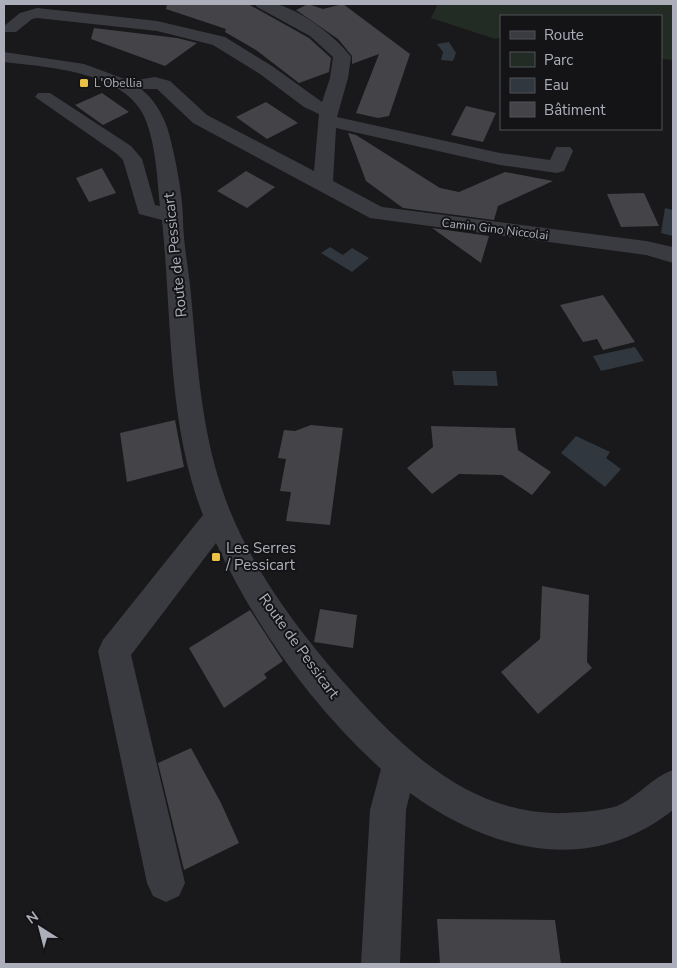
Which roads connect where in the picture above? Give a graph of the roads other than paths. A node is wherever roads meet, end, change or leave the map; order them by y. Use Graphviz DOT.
graph roads {
  1 [pos="263,4"];
  2 [pos="10,29"];
  3 [pos="4,56"];
  4 [pos="59,64"];
  5 [pos="4,74"];
  6 [pos="127,87"];
  7 [pos="44,97"];
  8 [pos="328,116"];
  9 [pos="563,150"];
  10 [pos="323,186"];
  11 [pos="172,213"];
  12 [pos="673,255"];
  13 [pos="218,518"];
  14 [pos="400,764"];
  15 [pos="673,786"];
  16 [pos="166,883"];
  17 [pos="381,964"];
  1 -- 8 [label="street"];
  2 -- 8 [label="street"];
  3 -- 4 [label="street, Route de Pessicart"];
  4 -- 5 [label="street"];
  4 -- 6 [label="street, Route de Pessicart"];
  6 -- 10 [label="street, Camin Gino Niccolai"];
  6 -- 11 [label="street, Route de Pessicart"];
  7 -- 11 [label="street"];
  8 -- 9 [label="street"];
  8 -- 10 [label="street"];
  10 -- 12 [label="street, Camin Gino Niccolai"];
  11 -- 13 [label="street, Route de Pessicart"];
  13 -- 14 [label="street, Route de Pessicart"];
  13 -- 16 [label="street"];
  14 -- 15 [label="street, Route de Pessicart"];
  14 -- 17 [label="street"];
}
